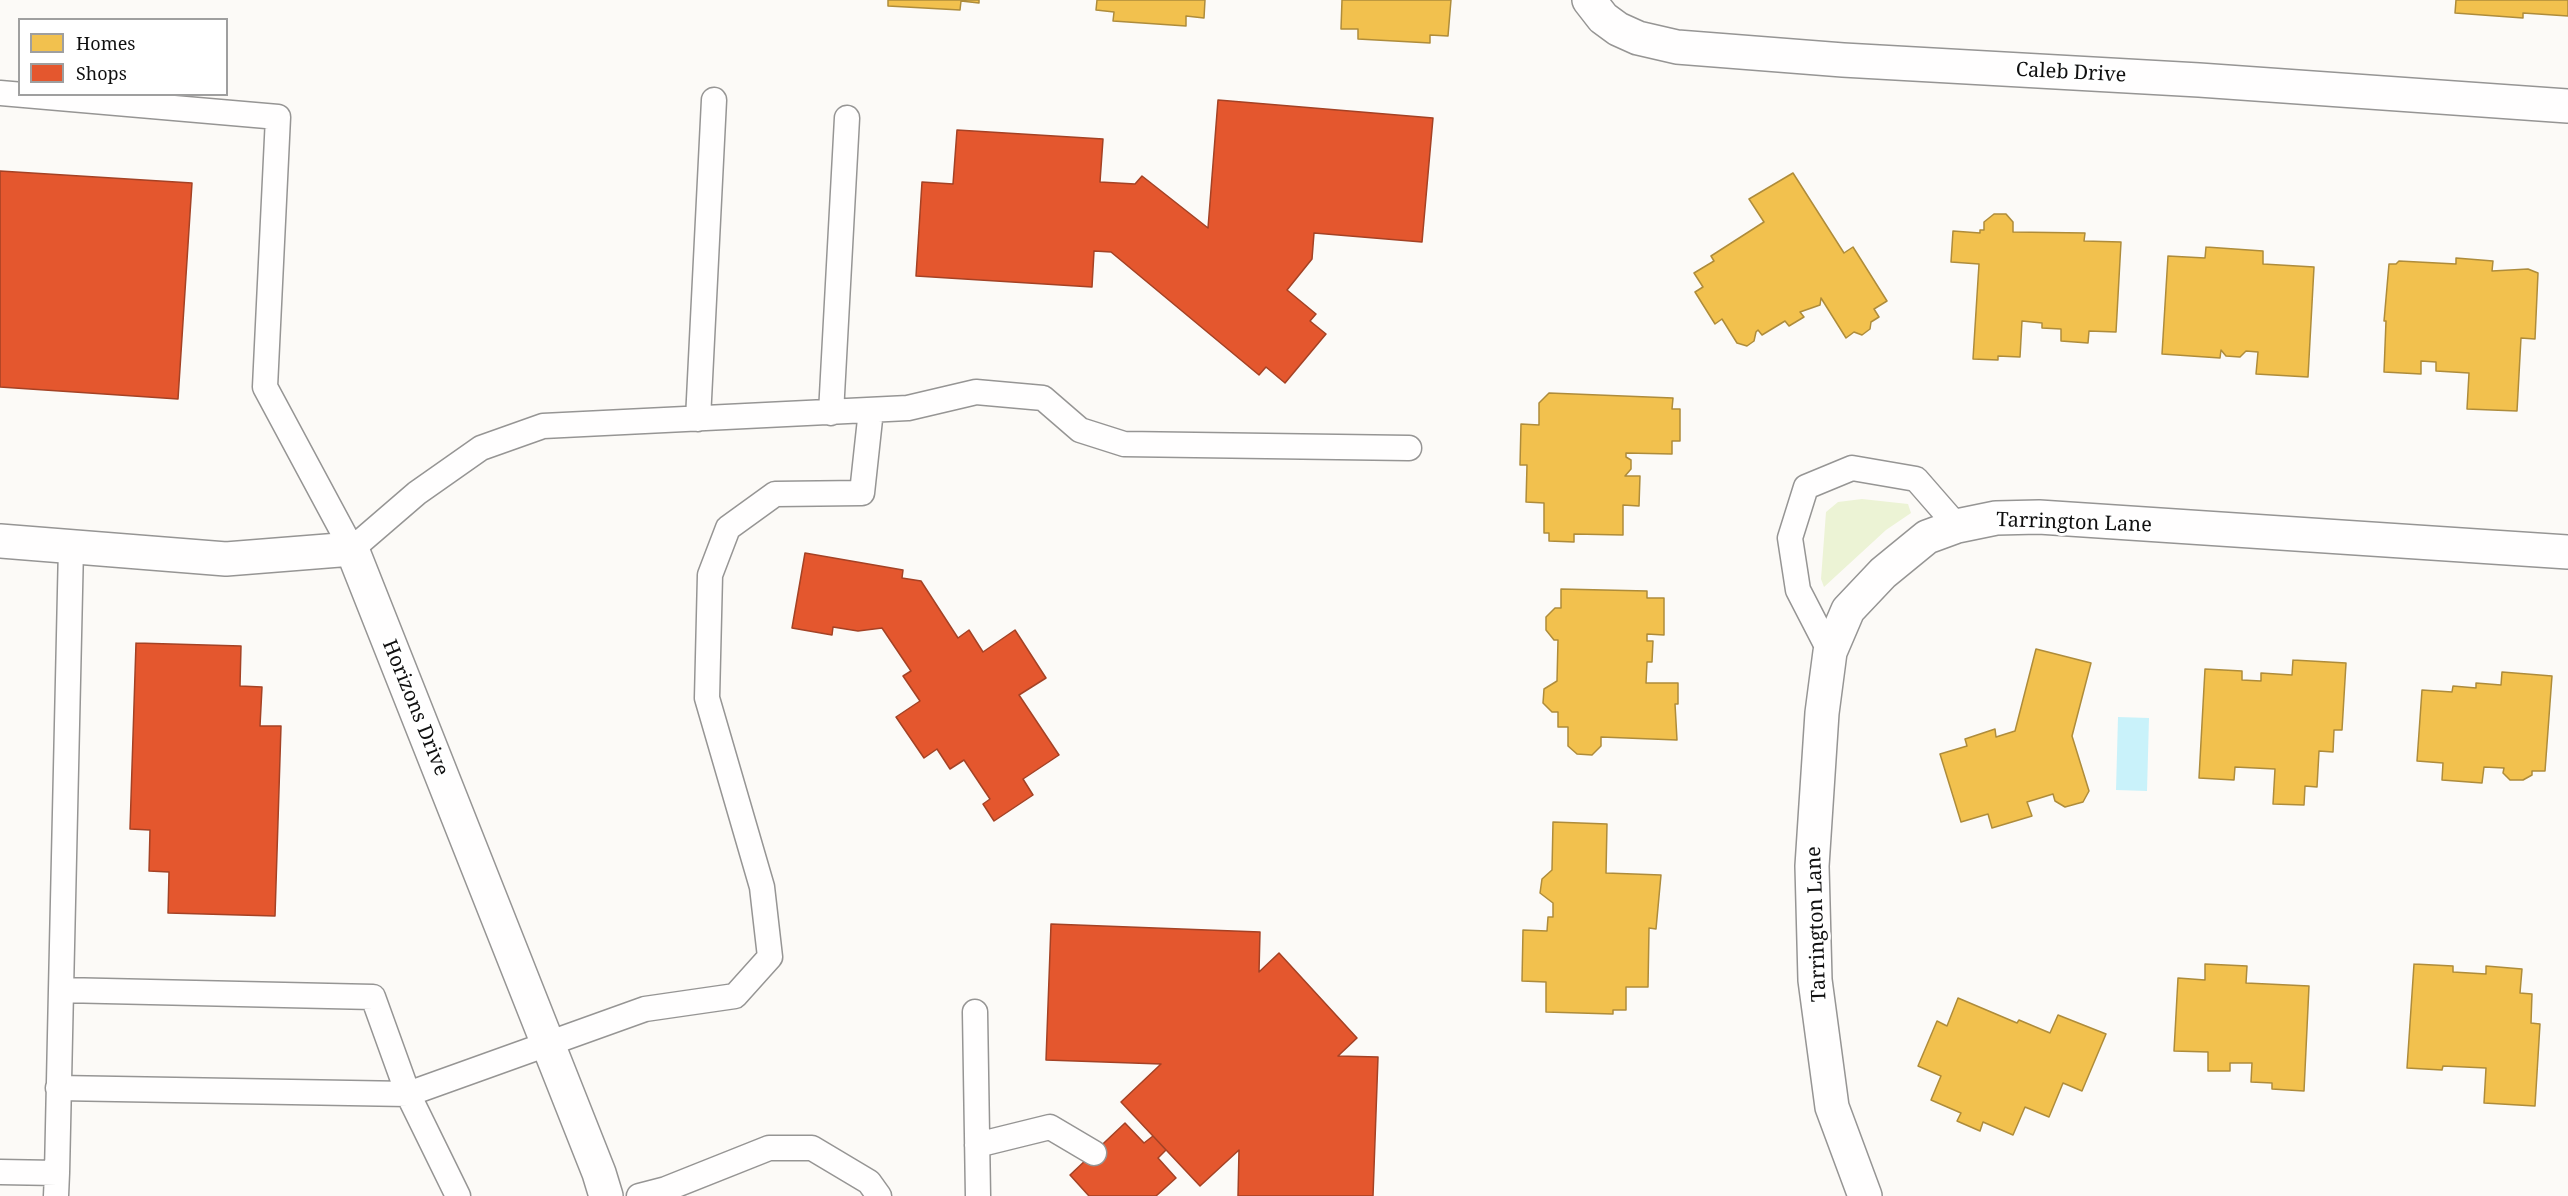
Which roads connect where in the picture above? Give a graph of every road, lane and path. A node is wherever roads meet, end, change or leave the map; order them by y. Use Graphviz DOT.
graph roads {
  1 [pos="1589,0"];
  2 [pos="0,93"];
  3 [pos="18,95"];
  4 [pos="35,96"];
  5 [pos="714,100"];
  6 [pos="2568,106"];
  7 [pos="847,118"];
  8 [pos="872,410"];
  9 [pos="831,413"];
  10 [pos="698,419"];
  11 [pos="1409,448"];
  12 [pos="1957,526"];
  13 [pos="0,541"];
  14 [pos="71,547"];
  15 [pos="352,549"];
  16 [pos="2568,552"];
  17 [pos="1830,652"];
  18 [pos="61,990"];
  19 [pos="975,1012"];
  20 [pos="549,1046"];
  21 [pos="58,1088"];
  22 [pos="408,1094"];
  23 [pos="977,1145"];
  24 [pos="1094,1153"];
  25 [pos="0,1172"];
  26 [pos="56,1184"];
  27 [pos="458,1196"];
  28 [pos="606,1196"];
  29 [pos="639,1196"];
  30 [pos="879,1196"];
  31 [pos="978,1196"];
  32 [pos="1865,1196"];
  1 -- 6 [label="street, Caleb Drive"];
  2 -- 3 [label="lane"];
  4 -- 15 [label="lane"];
  5 -- 10 [label="lane"];
  7 -- 9 [label="lane"];
  8 -- 9 [label="lane"];
  8 -- 11 [label="lane"];
  8 -- 20 [label="lane"];
  9 -- 10 [label="lane"];
  10 -- 15 [label="lane"];
  12 -- 16 [label="street, Tarrington Lane"];
  12 -- 17 [label="street, Tarrington Lane"];
  12 -- 17 [label="lane"];
  13 -- 14 [label="street"];
  14 -- 15 [label="street"];
  14 -- 18 [label="lane"];
  15 -- 20 [label="street, Horizons Drive"];
  17 -- 32 [label="street, Tarrington Lane"];
  18 -- 21 [label="lane"];
  18 -- 22 [label="lane"];
  19 -- 23 [label="lane"];
  20 -- 22 [label="lane"];
  20 -- 28 [label="street, Horizons Drive"];
  21 -- 22 [label="lane"];
  21 -- 26 [label="lane"];
  22 -- 27 [label="lane"];
  23 -- 24 [label="lane"];
  23 -- 31 [label="lane"];
  25 -- 26 [label="lane"];
  29 -- 30 [label="lane"];
}
